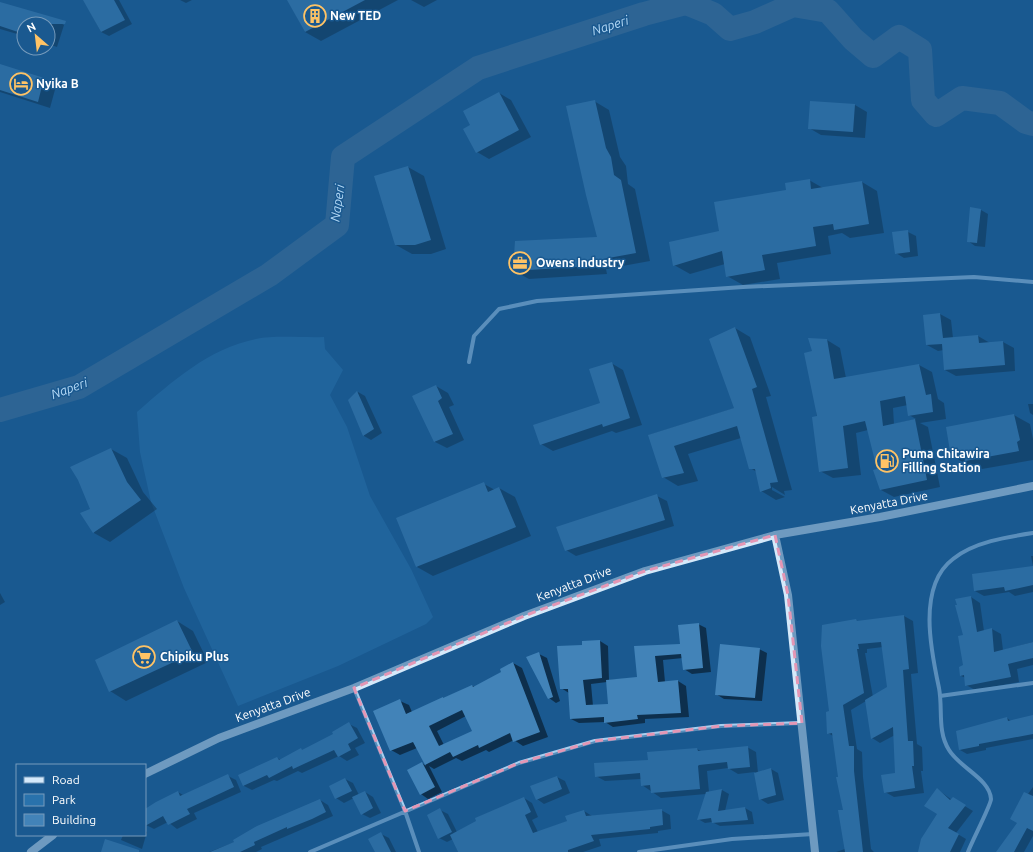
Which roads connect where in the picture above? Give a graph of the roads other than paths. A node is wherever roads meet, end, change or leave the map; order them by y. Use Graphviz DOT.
graph roads {
  1 [pos="1033,282"];
  2 [pos="469,362"];
  3 [pos="1033,486"];
  4 [pos="1033,533"];
  5 [pos="775,535"];
  6 [pos="1033,683"];
  7 [pos="354,688"];
  8 [pos="940,696"];
  9 [pos="802,723"];
  10 [pos="146,774"];
  11 [pos="405,811"];
  12 [pos="813,834"];
  13 [pos="52,836"];
  14 [pos="31,852"];
  15 [pos="310,852"];
  16 [pos="419,852"];
  17 [pos="640,852"];
  18 [pos="814,852"];
  19 [pos="968,852"];
  1 -- 2 [label="street"];
  3 -- 5 [label="main road, Kenyatta Drive"];
  4 -- 8 [label="street"];
  5 -- 7 [label="main road, Kenyatta Drive"];
  5 -- 9 [label="main road"];
  6 -- 8 [label="street"];
  7 -- 10 [label="main road, Kenyatta Drive"];
  7 -- 11 [label="street"];
  8 -- 19 [label="street"];
  9 -- 11 [label="street"];
  9 -- 12 [label="main road"];
  11 -- 15 [label="street"];
  11 -- 16 [label="street"];
  12 -- 17 [label="street"];
  12 -- 18 [label="main road"];
  13 -- 14 [label="main road"];
}
